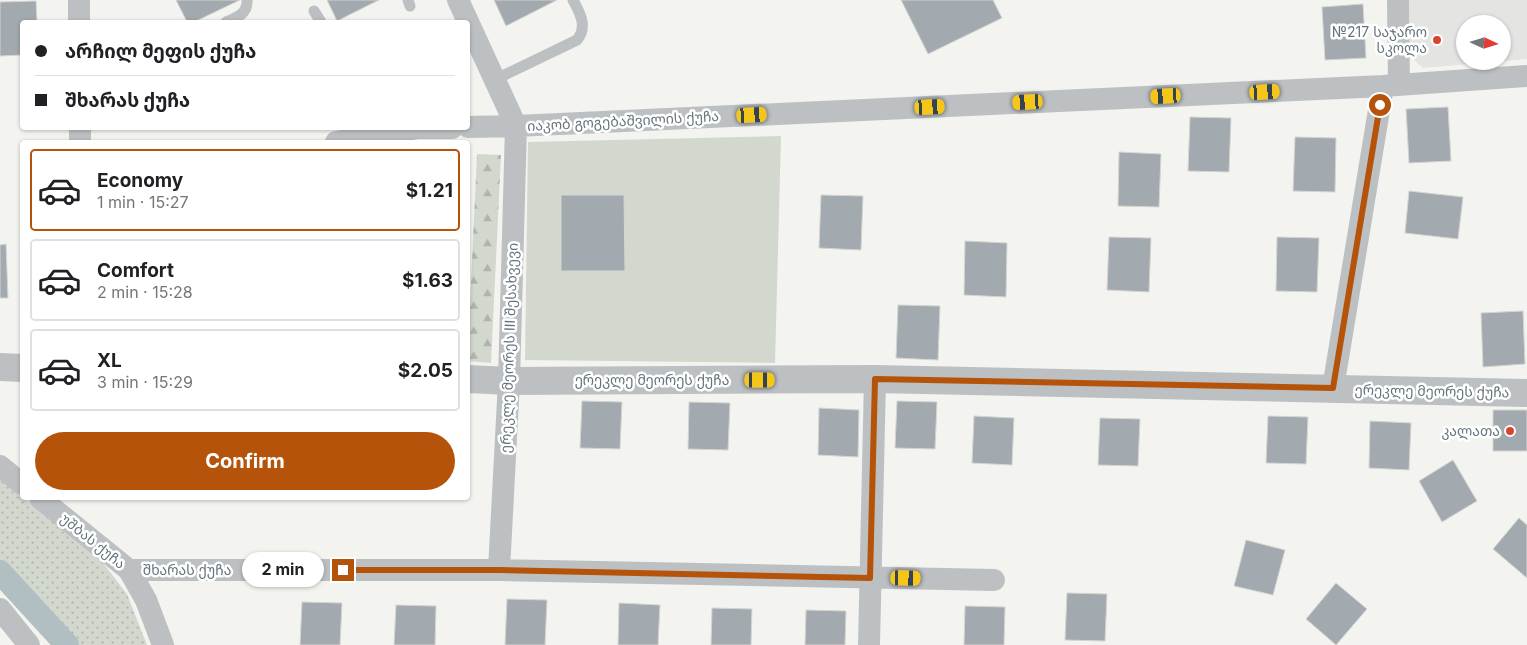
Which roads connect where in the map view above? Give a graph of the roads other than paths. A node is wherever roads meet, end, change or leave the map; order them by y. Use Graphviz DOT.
graph roads {
  1 [pos="79,0"];
  2 [pos="247,0"];
  3 [pos="458,0"];
  4 [pos="573,0"];
  5 [pos="1398,0"];
  6 [pos="314,11"];
  7 [pos="80,20"];
  8 [pos="231,20"];
  9 [pos="320,20"];
  10 [pos="467,20"];
  11 [pos="470,27"];
  12 [pos="1527,76"];
  13 [pos="494,80"];
  14 [pos="1391,86"];
  15 [pos="516,126"];
  16 [pos="470,127"];
  17 [pos="406,130"];
  18 [pos="348,140"];
  19 [pos="0,367"];
  20 [pos="20,368"];
  21 [pos="875,379"];
  22 [pos="470,380"];
  23 [pos="509,381"];
  24 [pos="1333,388"];
  25 [pos="1527,393"];
  26 [pos="0,466"];
  27 [pos="20,482"];
  28 [pos="42,500"];
  29 [pos="129,570"];
  30 [pos="500,570"];
  31 [pos="870,578"];
  32 [pos="994,580"];
  33 [pos="0,609"];
  34 [pos="29,645"];
  35 [pos="163,645"];
  36 [pos="869,645"];
  1 -- 7 [label="street"];
  2 -- 8 [label="lane"];
  3 -- 10 [label="street"];
  4 -- 13 [label="lane"];
  5 -- 14 [label="street"];
  6 -- 9 [label="lane"];
  11 -- 13 [label="street"];
  12 -- 14 [label="street, იაკობ გოგებაშვილის ქუჩა"];
  13 -- 15 [label="street"];
  14 -- 15 [label="street, იაკობ გოგებაშვილის ქუჩა"];
  14 -- 24 [label="street"];
  15 -- 16 [label="street, იაკობ გოგებაშვილის ქუჩა"];
  15 -- 23 [label="street, ერეკლე მეორეს III შესახვევი"];
  17 -- 18 [label="street"];
  19 -- 20 [label="street"];
  21 -- 23 [label="street, ერეკლე მეორეს ქუჩა"];
  21 -- 24 [label="street, ერეკლე მეორეს ქუჩა"];
  21 -- 31 [label="street"];
  22 -- 23 [label="street, ერეკლე მეორეს ქუჩა"];
  23 -- 30 [label="street, ერეკლე მეორეს III შესახვევი"];
  24 -- 25 [label="street, ერეკლე მეორეს ქუჩა"];
  26 -- 27 [label="street"];
  28 -- 29 [label="street, უშბას ქუჩა"];
  29 -- 30 [label="street, შხარას ქუჩა"];
  29 -- 35 [label="street, უშბას ქუჩა"];
  30 -- 31 [label="street, შხარას ქუჩა"];
  31 -- 32 [label="street, შხარას ქუჩა"];
  31 -- 36 [label="street"];
  33 -- 34 [label="street"];
}
